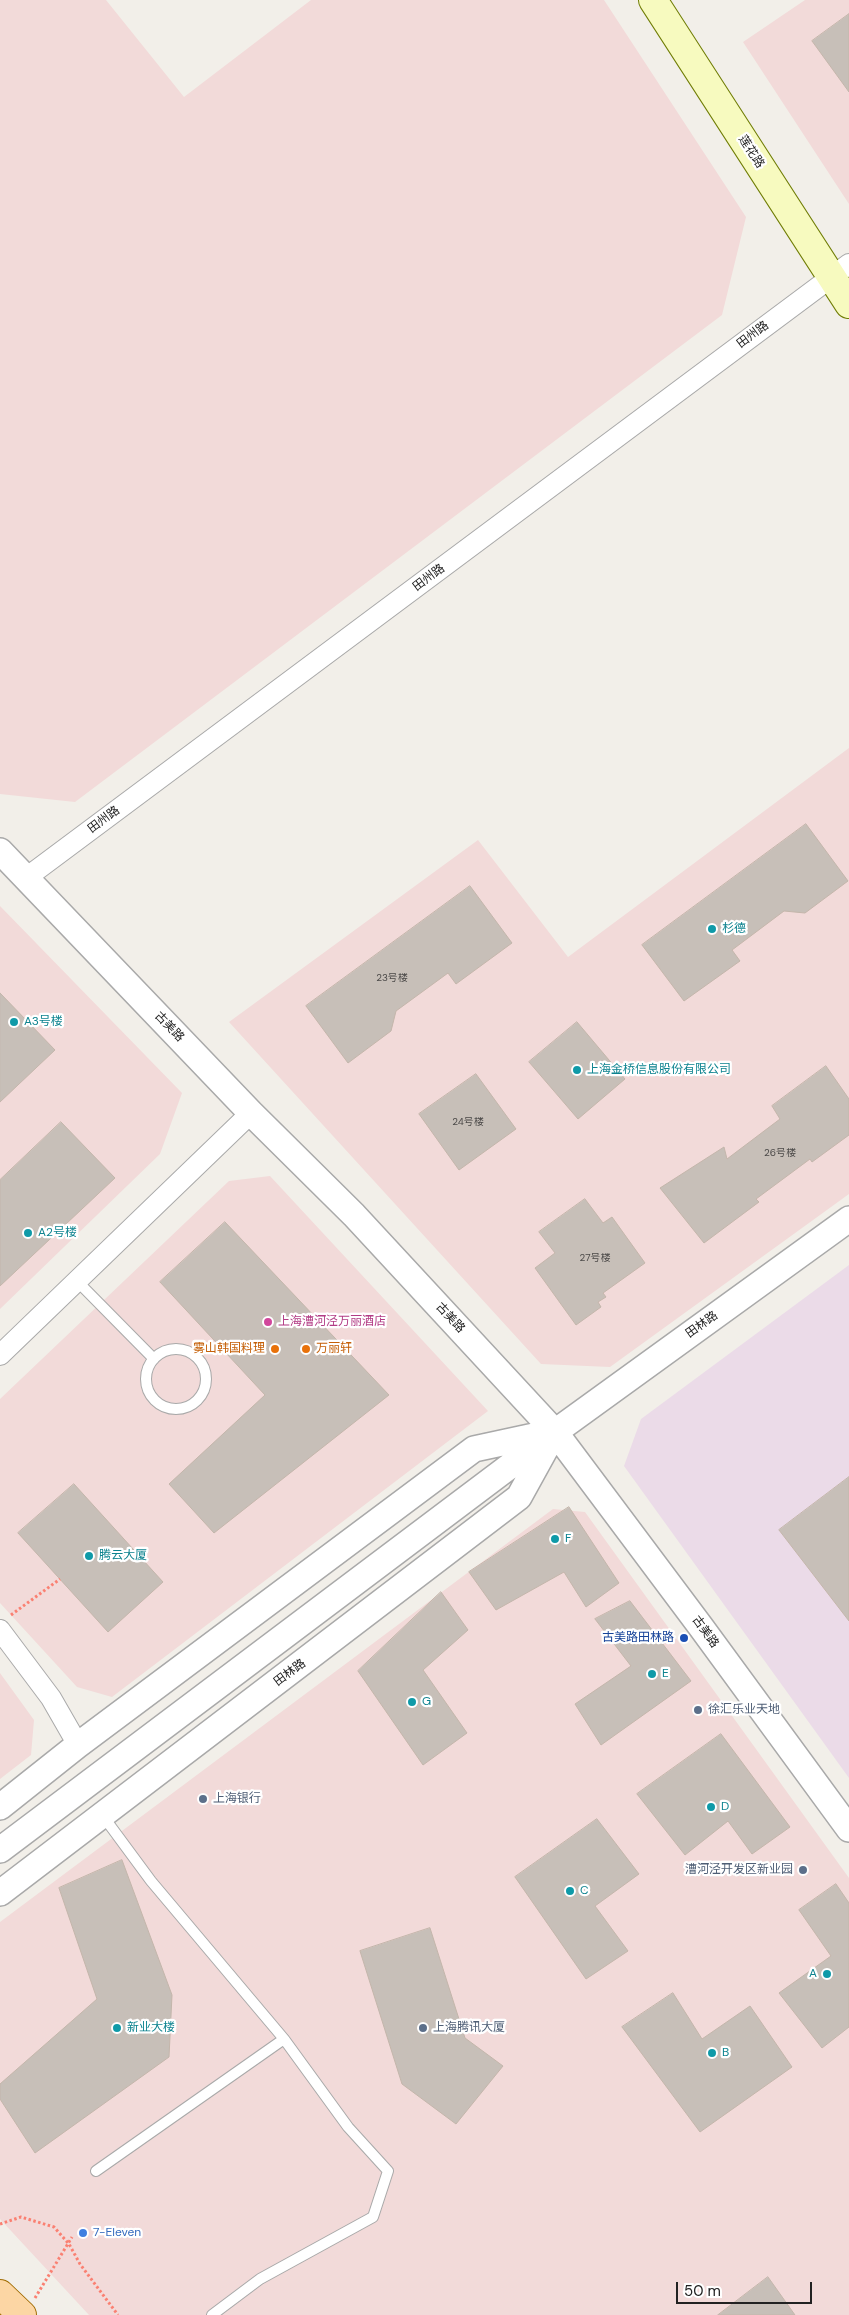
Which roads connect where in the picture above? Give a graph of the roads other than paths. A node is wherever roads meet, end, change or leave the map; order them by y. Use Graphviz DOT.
graph roads {
  1 [pos="652,0"];
  2 [pos="840,271"];
  3 [pos="849,304"];
  4 [pos="0,851"];
  5 [pos="26,878"];
  6 [pos="251,1113"];
  7 [pos="849,1219"];
  8 [pos="77,1281"];
  9 [pos="0,1355"];
  10 [pos="154,1359"];
  11 [pos="555,1432"];
  12 [pos="4,1623"];
  13 [pos="78,1745"];
  14 [pos="0,1807"];
  15 [pos="103,1816"];
  16 [pos="849,1829"];
  17 [pos="0,1850"];
  18 [pos="0,1893"];
  19 [pos="284,2039"];
  20 [pos="96,2171"];
  21 [pos="0,2294"];
  22 [pos="27,2309"];
  23 [pos="212,2315"];
  1 -- 2 [label="main road, 莲花路"];
  2 -- 3 [label="main road, 莲花路"];
  2 -- 5 [label="street, 田州路"];
  4 -- 5 [label="street, 古美路"];
  5 -- 6 [label="street, 古美路"];
  6 -- 8 [label="street"];
  6 -- 11 [label="street, 古美路"];
  7 -- 11 [label="street, 田林路"];
  8 -- 9 [label="street"];
  8 -- 10 [label="lane"];
  10 -- 10 [label="lane"];
  11 -- 13 [label="street, 田林路"];
  11 -- 15 [label="street, 田林路"];
  11 -- 16 [label="street, 古美路"];
  11 -- 17 [label="street, 田林路"];
  12 -- 13 [label="street"];
  13 -- 14 [label="street, 田林路"];
  15 -- 18 [label="street, 田林路"];
  15 -- 19 [label="lane"];
  19 -- 20 [label="lane"];
  19 -- 23 [label="lane"];
  21 -- 22 [label="main road"];
}
